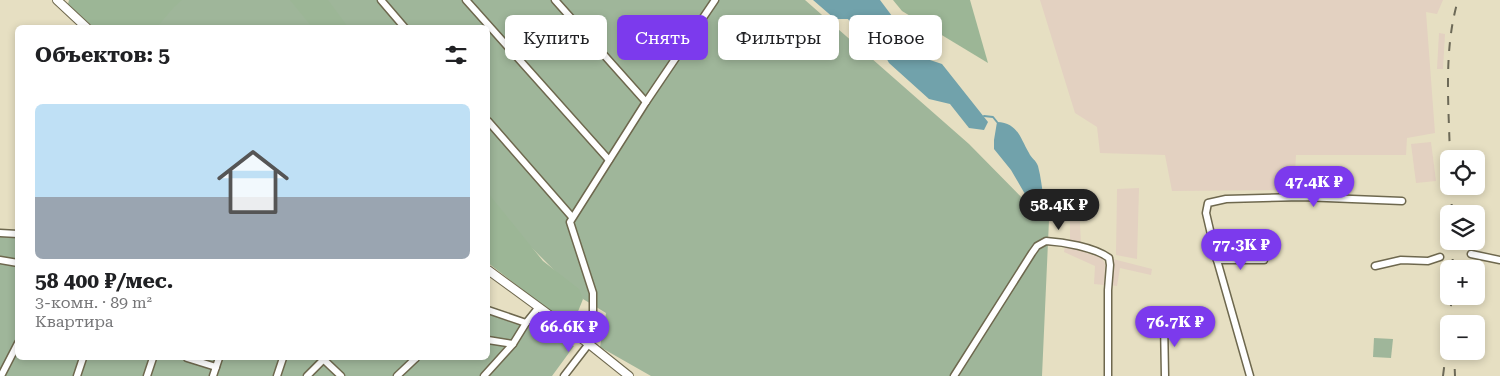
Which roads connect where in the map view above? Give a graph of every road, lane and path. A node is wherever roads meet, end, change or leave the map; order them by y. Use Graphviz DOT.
graph roads {
  1 [pos="57,0"];
  2 [pos="381,0"];
  3 [pos="466,0"];
  4 [pos="555,0"];
  5 [pos="715,0"];
  6 [pos="84,25"];
  7 [pos="402,25"];
  8 [pos="488,25"];
  9 [pos="490,27"];
  10 [pos="646,102"];
  11 [pos="490,123"];
  12 [pos="609,160"];
  13 [pos="1402,201"];
  14 [pos="572,217"];
  15 [pos="0,233"];
  16 [pos="15,234"];
  17 [pos="1470,254"];
  18 [pos="1440,257"];
  19 [pos="0,260"];
  20 [pos="1217,260"];
  21 [pos="1264,260"];
  22 [pos="1500,260"];
  23 [pos="15,262"];
  24 [pos="1375,266"];
  25 [pos="490,272"];
  26 [pos="538,308"];
  27 [pos="490,311"];
  28 [pos="1164,321"];
  29 [pos="526,323"];
  30 [pos="490,340"];
  31 [pos="513,344"];
  32 [pos="589,344"];
  33 [pos="15,349"];
  34 [pos="82,360"];
  35 [pos="152,360"];
  36 [pos="193,360"];
  37 [pos="218,360"];
  38 [pos="282,360"];
  39 [pos="321,360"];
  40 [pos="325,360"];
  41 [pos="414,360"];
  42 [pos="216,367"];
  43 [pos="1,376"];
  44 [pos="77,376"];
  45 [pos="147,376"];
  46 [pos="213,376"];
  47 [pos="277,376"];
  48 [pos="307,376"];
  49 [pos="342,376"];
  50 [pos="397,376"];
  51 [pos="484,376"];
  52 [pos="564,376"];
  53 [pos="629,376"];
  54 [pos="954,376"];
  55 [pos="1108,376"];
  56 [pos="1165,376"];
  57 [pos="1250,376"];
  1 -- 6 [label="street"];
  2 -- 7 [label="street"];
  3 -- 8 [label="street"];
  4 -- 10 [label="street"];
  5 -- 10 [label="street"];
  9 -- 12 [label="street"];
  10 -- 12 [label="street"];
  11 -- 14 [label="street"];
  12 -- 14 [label="street"];
  13 -- 20 [label="street"];
  14 -- 32 [label="street"];
  15 -- 16 [label="street"];
  17 -- 22 [label="street"];
  18 -- 24 [label="street"];
  19 -- 23 [label="street"];
  20 -- 21 [label="street"];
  20 -- 57 [label="street"];
  25 -- 26 [label="street"];
  26 -- 29 [label="street"];
  26 -- 32 [label="street"];
  27 -- 29 [label="street"];
  28 -- 56 [label="street"];
  29 -- 31 [label="street"];
  30 -- 31 [label="street"];
  31 -- 51 [label="street"];
  32 -- 52 [label="street"];
  32 -- 53 [label="street"];
  33 -- 43 [label="street"];
  34 -- 44 [label="street"];
  35 -- 45 [label="street"];
  36 -- 42 [label="street"];
  37 -- 42 [label="street"];
  38 -- 47 [label="street"];
  39 -- 48 [label="street"];
  40 -- 49 [label="street"];
  41 -- 50 [label="street"];
  42 -- 46 [label="street"];
  54 -- 55 [label="street"];
}
